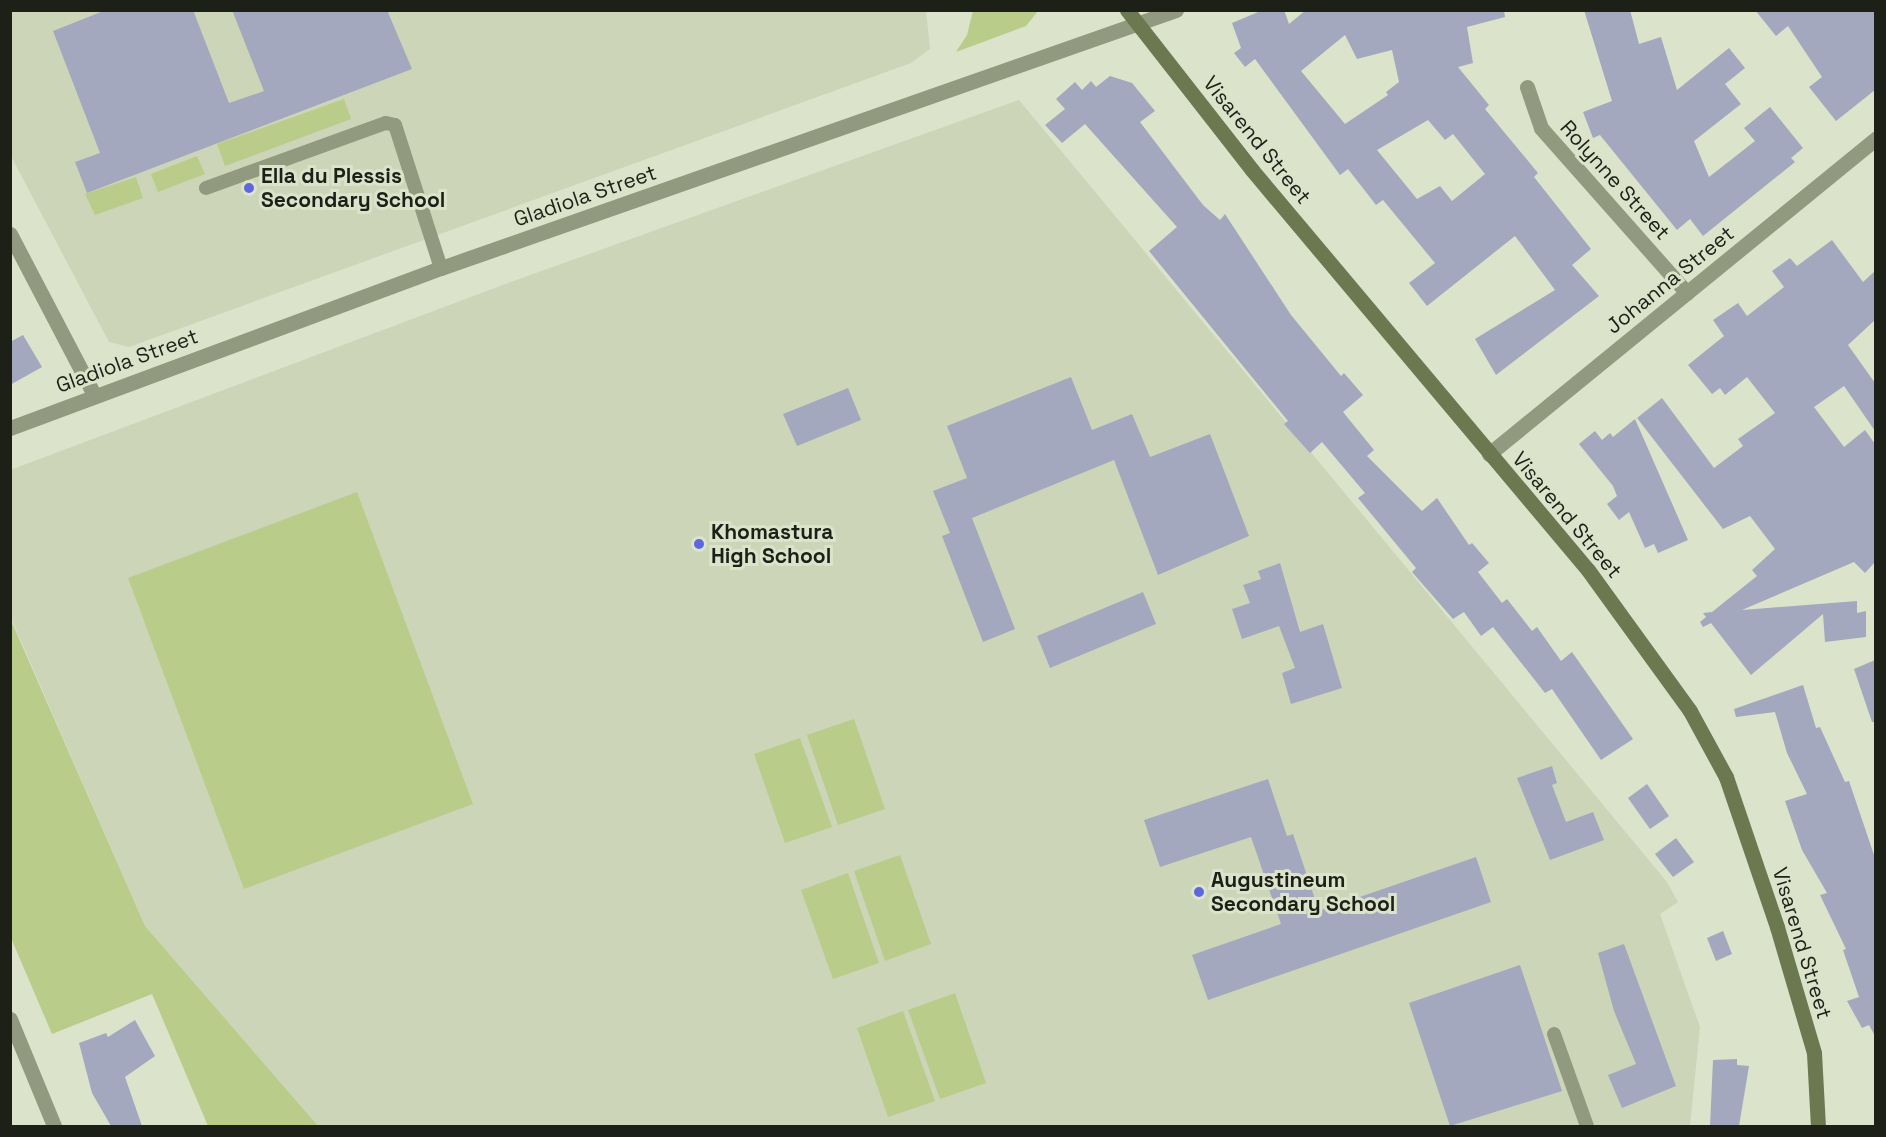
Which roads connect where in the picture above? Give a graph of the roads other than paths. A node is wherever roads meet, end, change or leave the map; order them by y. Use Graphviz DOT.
graph roads {
  1 [pos="1127,10"];
  2 [pos="1176,10"];
  3 [pos="1139,24"];
  4 [pos="1527,87"];
  5 [pos="1875,138"];
  6 [pos="206,188"];
  7 [pos="10,234"];
  8 [pos="441,268"];
  9 [pos="1687,293"];
  10 [pos="94,395"];
  11 [pos="10,428"];
  12 [pos="1490,454"];
  13 [pos="10,1019"];
  14 [pos="1554,1034"];
  15 [pos="54,1126"];
  16 [pos="1587,1126"];
  17 [pos="1818,1126"];
  1 -- 3 [label="street, Visarend Street"];
  2 -- 3 [label="street, Gladiola Street"];
  3 -- 8 [label="street, Gladiola Street"];
  3 -- 12 [label="street, Visarend Street"];
  4 -- 9 [label="street, Rolynne Street"];
  5 -- 9 [label="street, Johanna Street"];
  6 -- 8 [label="lane"];
  7 -- 10 [label="street"];
  8 -- 10 [label="street, Gladiola Street"];
  9 -- 12 [label="street, Johanna Street"];
  10 -- 11 [label="street, Gladiola Street"];
  12 -- 17 [label="street, Visarend Street"];
  13 -- 15 [label="street"];
  14 -- 16 [label="lane"];
}
